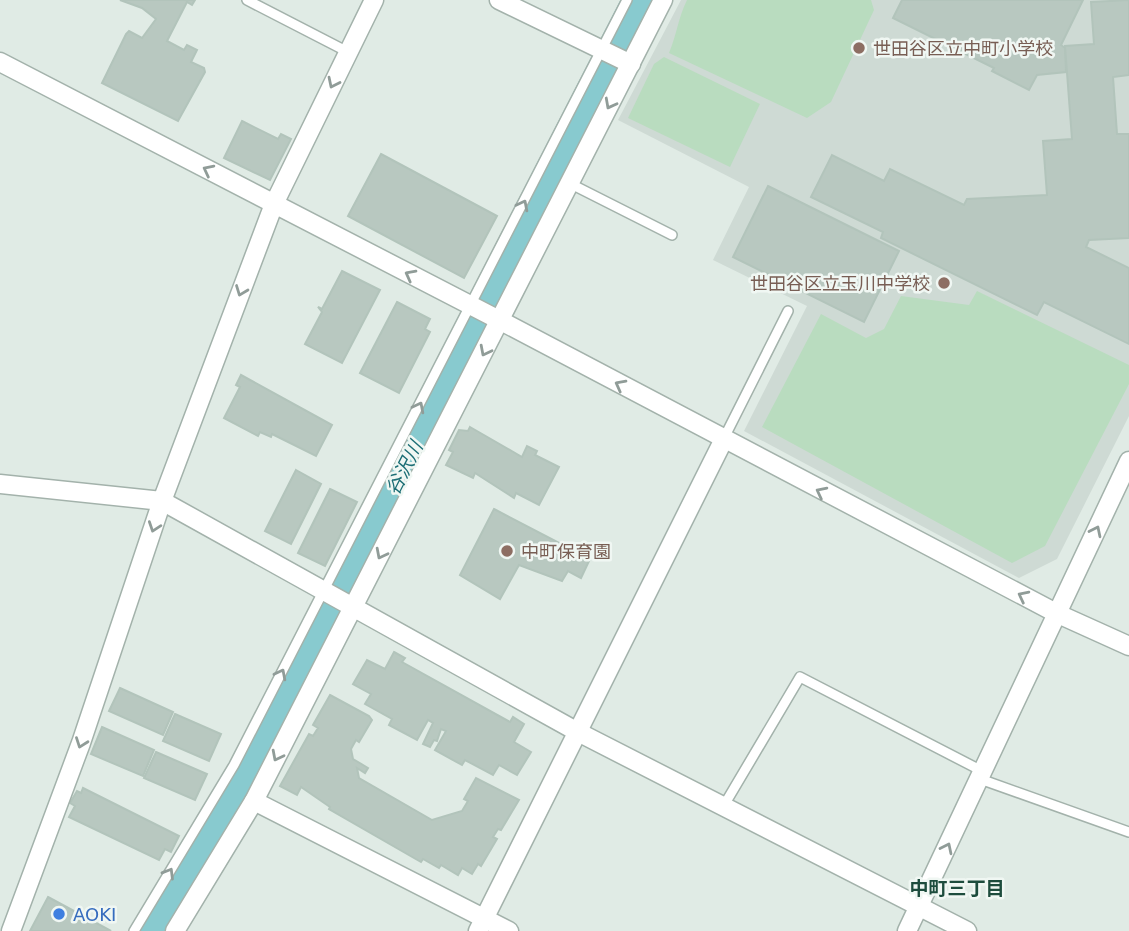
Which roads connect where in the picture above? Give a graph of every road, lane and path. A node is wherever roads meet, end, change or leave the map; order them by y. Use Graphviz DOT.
graph roads {
  1 [pos="247,0"];
  2 [pos="374,0"];
  3 [pos="499,0"];
  4 [pos="626,0"];
  5 [pos="663,0"];
  6 [pos="348,52"];
  7 [pos="615,56"];
  8 [pos="0,62"];
  9 [pos="569,183"];
  10 [pos="274,204"];
  11 [pos="672,235"];
  12 [pos="470,307"];
  13 [pos="788,310"];
  14 [pos="501,321"];
  15 [pos="723,441"];
  16 [pos="1129,461"];
  17 [pos="0,484"];
  18 [pos="163,501"];
  19 [pos="324,590"];
  20 [pos="354,608"];
  21 [pos="1056,613"];
  22 [pos="1129,646"];
  23 [pos="576,731"];
  24 [pos="982,775"];
  25 [pos="254,801"];
  26 [pos="723,807"];
  27 [pos="1129,832"];
  28 [pos="919,906"];
  29 [pos="481,925"];
  30 [pos="11,931"];
  31 [pos="134,931"];
  32 [pos="175,931"];
  33 [pos="509,931"];
  34 [pos="907,931"];
  35 [pos="967,931"];
  1 -- 6 [label="lane"];
  2 -- 6 [label="street"];
  3 -- 7 [label="street"];
  4 -- 7 [label="lane"];
  5 -- 7 [label="street"];
  6 -- 10 [label="street, one-way"];
  7 -- 9 [label="street, one-way"];
  12 -- 7 [label="lane, one-way"];
  10 -- 8 [label="street, one-way"];
  9 -- 11 [label="lane"];
  9 -- 14 [label="street"];
  12 -- 10 [label="street, one-way"];
  10 -- 18 [label="street, one-way"];
  12 -- 14 [label="street"];
  19 -- 12 [label="lane, one-way"];
  13 -- 15 [label="lane"];
  15 -- 14 [label="street, one-way"];
  14 -- 20 [label="street, one-way"];
  21 -- 15 [label="street, one-way"];
  15 -- 23 [label="street"];
  21 -- 16 [label="street, one-way"];
  17 -- 18 [label="street"];
  18 -- 19 [label="street"];
  18 -- 30 [label="street, one-way"];
  19 -- 20 [label="street"];
  31 -- 19 [label="lane, one-way"];
  20 -- 23 [label="street"];
  20 -- 25 [label="street, one-way"];
  21 -- 22 [label="street"];
  21 -- 24 [label="street"];
  23 -- 26 [label="street"];
  23 -- 29 [label="street"];
  24 -- 26 [label="lane"];
  24 -- 27 [label="lane"];
  28 -- 24 [label="street, one-way"];
  25 -- 29 [label="street"];
  25 -- 32 [label="street"];
  26 -- 28 [label="street"];
  28 -- 34 [label="street"];
  28 -- 35 [label="street"];
  29 -- 33 [label="street"];
}
